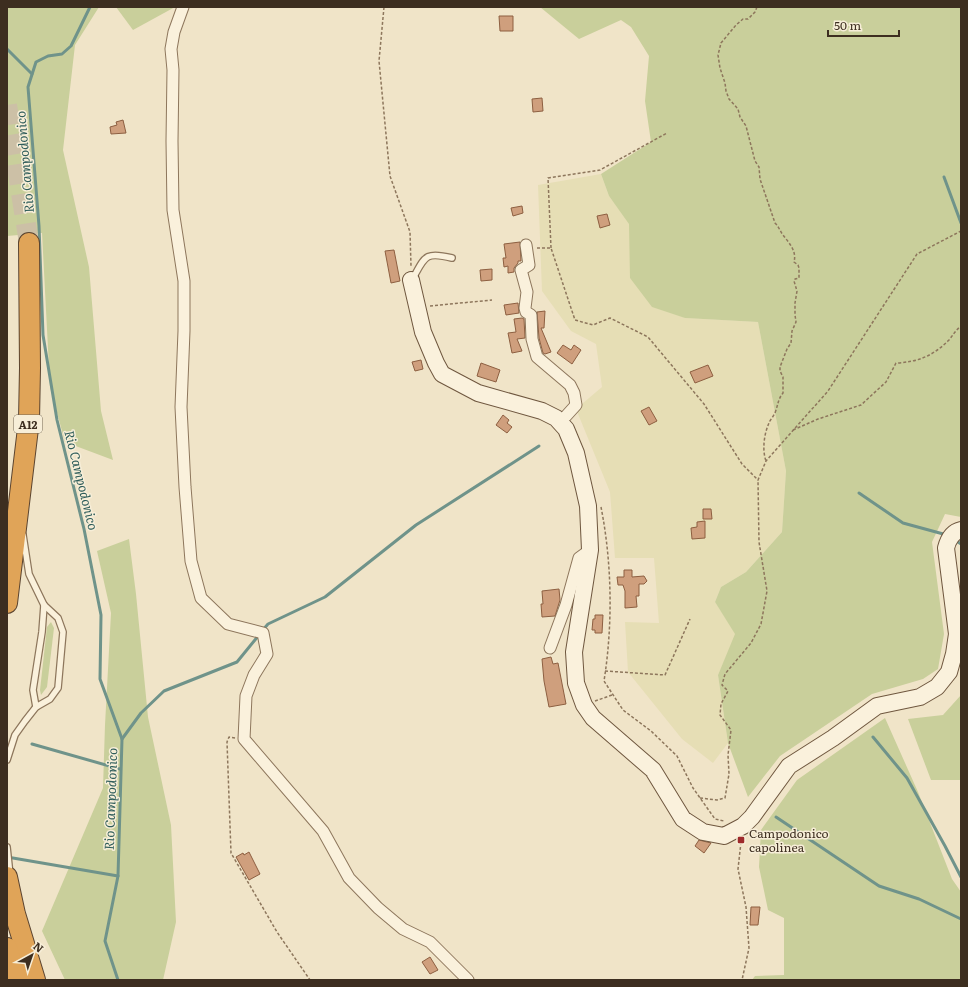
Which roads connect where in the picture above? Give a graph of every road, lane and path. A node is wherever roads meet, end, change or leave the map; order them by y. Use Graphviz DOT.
graph roads {
  1 [pos="183,7"];
  2 [pos="384,7"];
  3 [pos="757,7"];
  4 [pos="667,133"];
  5 [pos="961,230"];
  6 [pos="29,243"];
  7 [pos="526,245"];
  8 [pos="551,248"];
  9 [pos="452,258"];
  10 [pos="412,280"];
  11 [pos="492,300"];
  12 [pos="418,309"];
  13 [pos="961,326"];
  14 [pos="566,416"];
  15 [pos="29,420"];
  16 [pos="791,431"];
  17 [pos="32,453"];
  18 [pos="766,461"];
  19 [pos="758,480"];
  20 [pos="26,498"];
  21 [pos="961,530"];
  22 [pos="590,550"];
  23 [pos="608,557"];
  24 [pos="7,603"];
  25 [pos="44,605"];
  26 [pos="690,619"];
  27 [pos="550,648"];
  28 [pos="606,671"];
  29 [pos="613,694"];
  30 [pos="584,705"];
  31 [pos="36,706"];
  32 [pos="244,739"];
  33 [pos="7,760"];
  34 [pos="700,798"];
  35 [pos="743,826"];
  36 [pos="7,847"];
  37 [pos="7,877"];
  38 [pos="15,914"];
  39 [pos="7,948"];
  40 [pos="16,980"];
  41 [pos="35,980"];
  42 [pos="310,980"];
  43 [pos="468,980"];
  44 [pos="742,980"];
  1 -- 32 [label="street"];
  2 -- 10 [label="path"];
  3 -- 18 [label="path"];
  4 -- 8 [label="path"];
  5 -- 16 [label="path"];
  6 -- 15 [label="highway, A12"];
  7 -- 8 [label="path"];
  7 -- 14 [label="street"];
  8 -- 19 [label="path"];
  9 -- 10 [label="lane"];
  10 -- 12 [label="street"];
  11 -- 12 [label="path"];
  12 -- 22 [label="street"];
  13 -- 16 [label="path"];
  15 -- 17 [label="lane"];
  15 -- 24 [label="highway, A12"];
  16 -- 18 [label="path"];
  18 -- 19 [label="path"];
  19 -- 34 [label="path"];
  20 -- 25 [label="lane"];
  21 -- 35 [label="street"];
  22 -- 27 [label="street"];
  22 -- 30 [label="street"];
  23 -- 28 [label="path"];
  25 -- 31 [label="lane"];
  25 -- 31 [label="lane"];
  26 -- 28 [label="path"];
  28 -- 29 [label="path"];
  29 -- 30 [label="path"];
  29 -- 34 [label="path"];
  30 -- 35 [label="street"];
  31 -- 33 [label="lane"];
  32 -- 42 [label="path"];
  32 -- 43 [label="street"];
  34 -- 35 [label="path"];
  35 -- 44 [label="path"];
  36 -- 38 [label="lane"];
  37 -- 38 [label="highway"];
  38 -- 41 [label="highway"];
  39 -- 40 [label="highway"];
}
